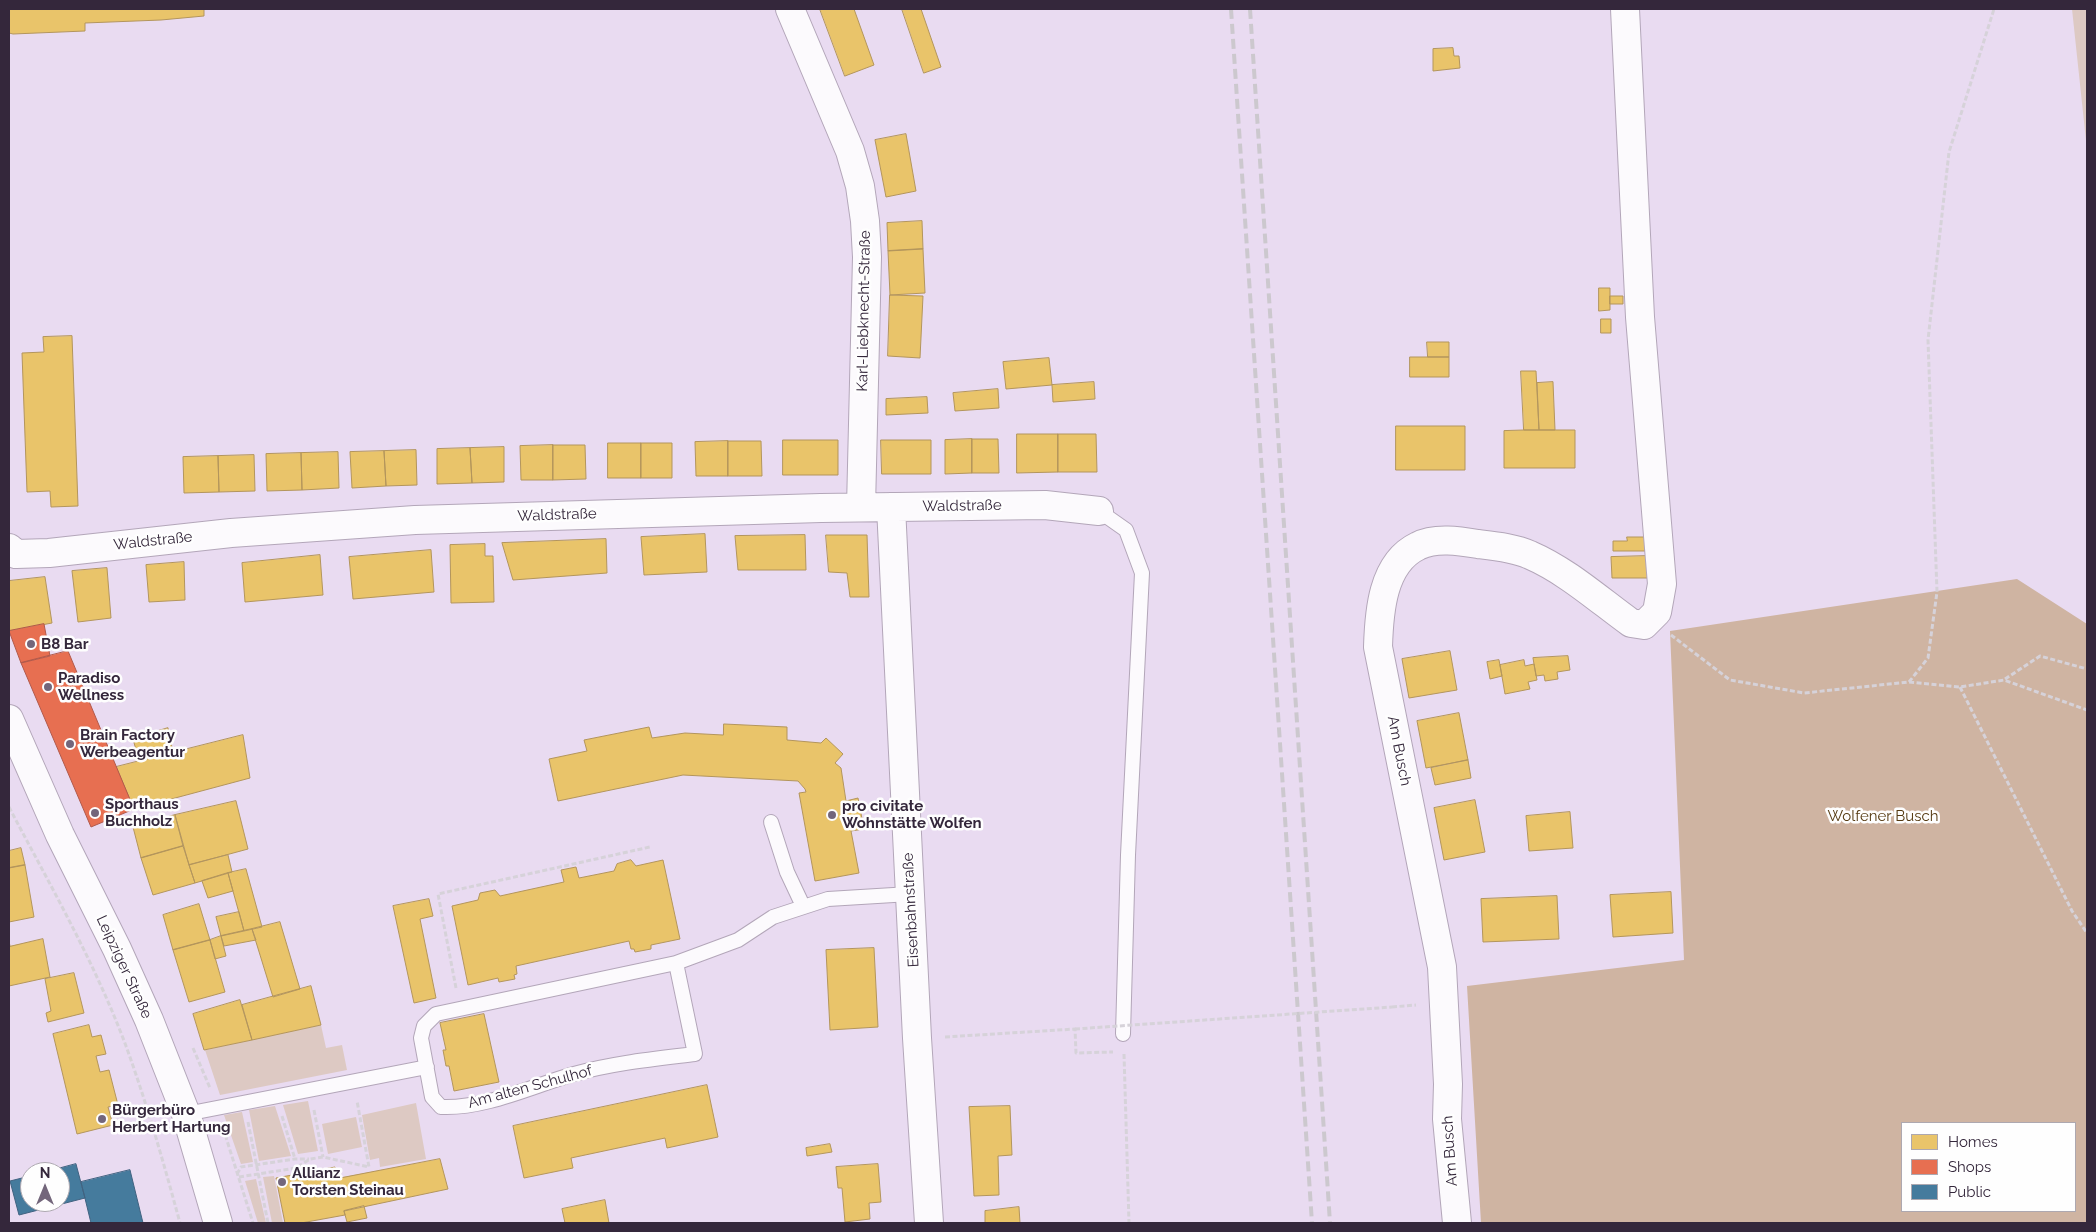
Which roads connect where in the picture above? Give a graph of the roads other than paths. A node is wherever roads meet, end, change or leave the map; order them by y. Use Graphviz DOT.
graph roads {
  1 [pos="790,9"];
  2 [pos="1626,9"];
  3 [pos="861,507"];
  4 [pos="891,507"];
  5 [pos="1099,511"];
  6 [pos="12,551"];
  7 [pos="9,719"];
  8 [pos="771,822"];
  9 [pos="910,894"];
  10 [pos="803,906"];
  11 [pos="676,962"];
  12 [pos="1123,1034"];
  13 [pos="427,1068"];
  14 [pos="186,1114"];
  15 [pos="218,1223"];
  16 [pos="929,1223"];
  17 [pos="1457,1223"];
  1 -- 3 [label="street, Karl-Liebknecht-Straße"];
  2 -- 17 [label="street, Am Busch"];
  3 -- 4 [label="street, Waldstraße"];
  3 -- 6 [label="street, Waldstraße"];
  4 -- 5 [label="street, Waldstraße"];
  4 -- 9 [label="street, Eisenbahnstraße"];
  5 -- 12 [label="lane"];
  7 -- 14 [label="street, Leipziger Straße"];
  8 -- 10 [label="lane"];
  9 -- 10 [label="lane, Am alten Schulhof"];
  9 -- 16 [label="street, Eisenbahnstraße"];
  10 -- 11 [label="lane, Am alten Schulhof"];
  11 -- 13 [label="lane, Am alten Schulhof"];
  11 -- 13 [label="lane, Am alten Schulhof"];
  13 -- 14 [label="lane"];
  14 -- 15 [label="street, Leipziger Straße"];
}
